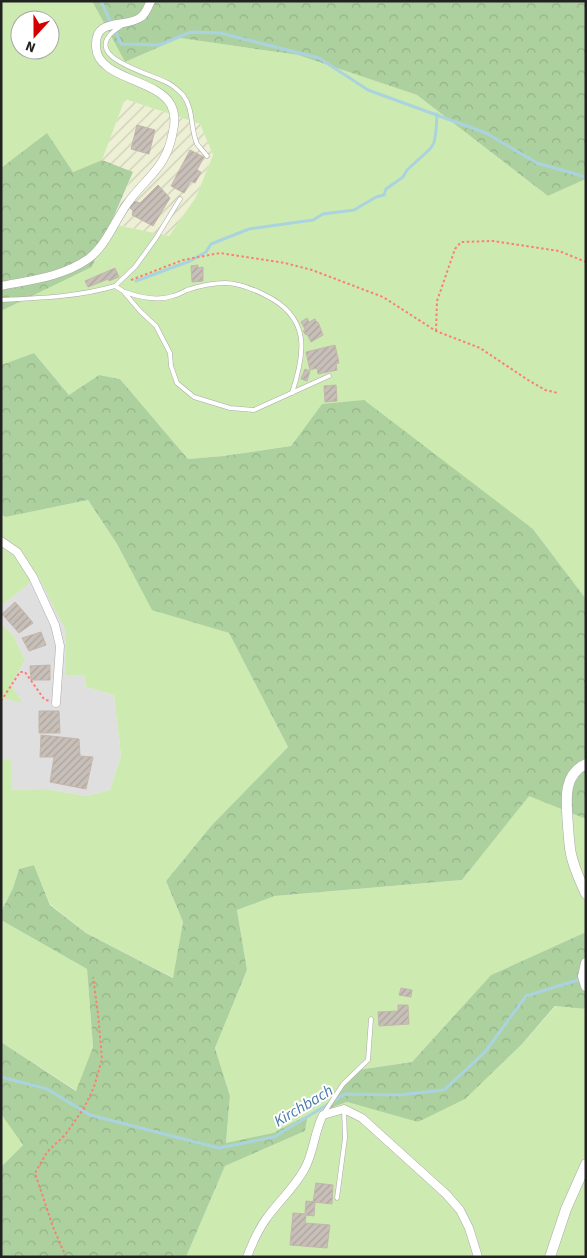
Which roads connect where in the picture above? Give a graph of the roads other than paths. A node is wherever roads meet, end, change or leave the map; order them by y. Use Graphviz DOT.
graph roads {
  1 [pos="151,1"];
  2 [pos="120,23"];
  3 [pos="207,156"];
  4 [pos="180,199"];
  5 [pos="1,286"];
  6 [pos="115,286"];
  7 [pos="122,291"];
  8 [pos="1,300"];
  9 [pos="329,376"];
  10 [pos="292,393"];
  11 [pos="1,540"];
  12 [pos="56,703"];
  13 [pos="586,764"];
  14 [pos="586,894"];
  15 [pos="586,963"];
  16 [pos="586,986"];
  17 [pos="372,1019"];
  18 [pos="344,1109"];
  19 [pos="323,1115"];
  20 [pos="586,1164"];
  21 [pos="337,1198"];
  22 [pos="247,1257"];
  23 [pos="478,1257"];
  24 [pos="550,1257"];
  1 -- 2 [label="street"];
  2 -- 3 [label="lane"];
  2 -- 5 [label="street"];
  4 -- 6 [label="lane"];
  6 -- 7 [label="lane"];
  6 -- 8 [label="lane"];
  7 -- 10 [label="lane"];
  7 -- 10 [label="lane"];
  9 -- 10 [label="lane"];
  11 -- 12 [label="street"];
  13 -- 14 [label="street"];
  15 -- 16 [label="street"];
  17 -- 19 [label="lane"];
  18 -- 19 [label="street"];
  18 -- 21 [label="lane"];
  18 -- 23 [label="street"];
  19 -- 22 [label="street"];
  20 -- 24 [label="street"];
}
